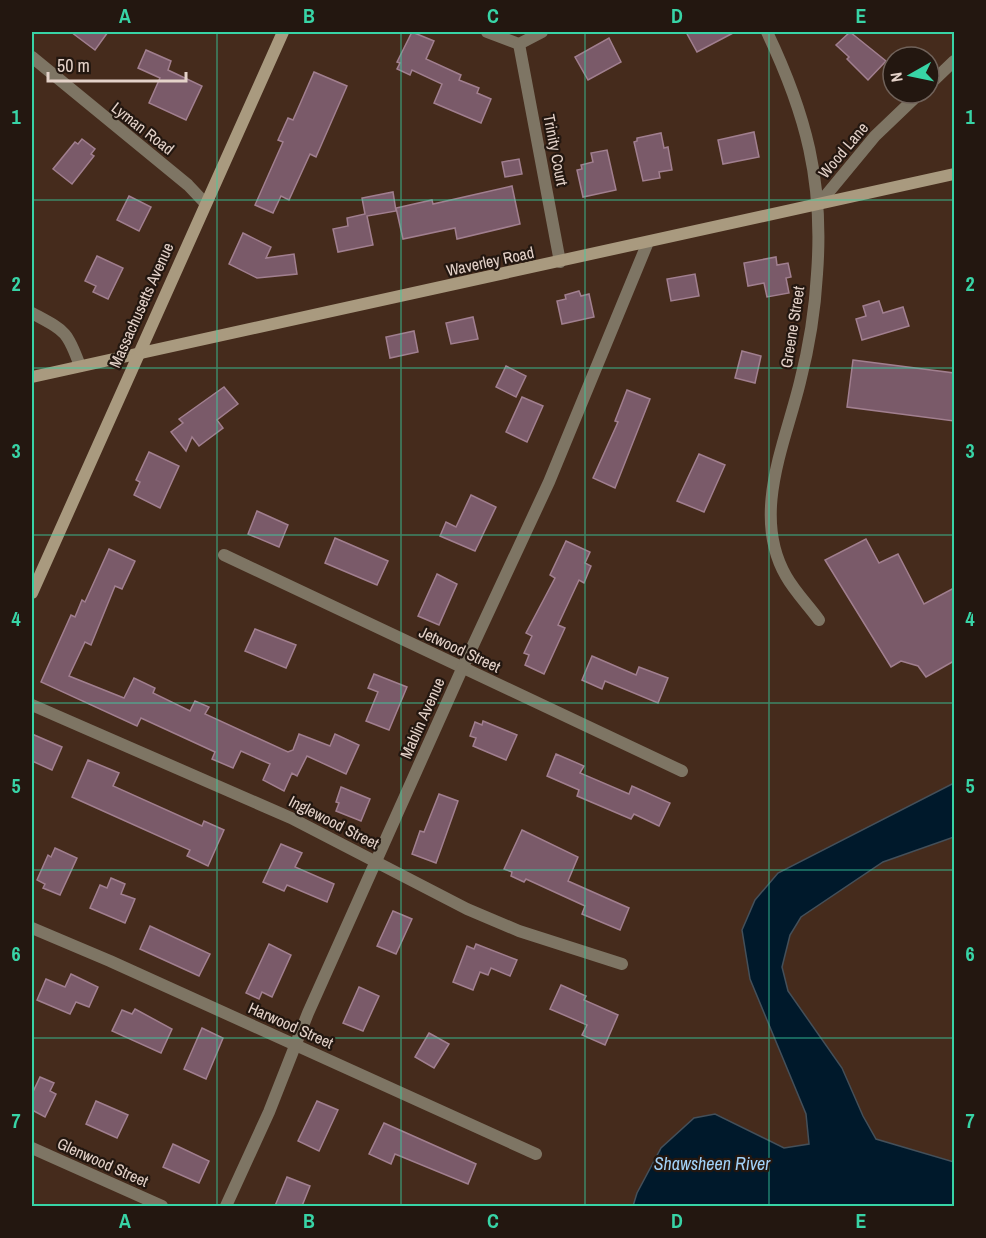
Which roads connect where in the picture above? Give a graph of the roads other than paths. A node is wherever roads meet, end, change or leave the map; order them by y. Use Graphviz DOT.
graph roads {
  1 [pos="283,32"];
  2 [pos="487,32"];
  3 [pos="542,32"];
  4 [pos="767,32"];
  5 [pos="519,44"];
  6 [pos="32,57"];
  7 [pos="954,61"];
  8 [pos="941,73"];
  9 [pos="908,105"];
  10 [pos="954,174"];
  11 [pos="205,203"];
  12 [pos="818,205"];
  13 [pos="648,242"];
  14 [pos="560,262"];
  15 [pos="32,313"];
  16 [pos="138,354"];
  17 [pos="80,366"];
  18 [pos="32,377"];
  19 [pos="224,555"];
  20 [pos="32,593"];
  21 [pos="819,620"];
  22 [pos="462,669"];
  23 [pos="32,705"];
  24 [pos="682,771"];
  25 [pos="377,862"];
  26 [pos="32,928"];
  27 [pos="622,964"];
  28 [pos="294,1045"];
  29 [pos="32,1148"];
  30 [pos="536,1154"];
  31 [pos="162,1206"];
  32 [pos="226,1206"];
  1 -- 11 [label="main road, Massachusetts Avenue"];
  2 -- 5 [label="street"];
  3 -- 5 [label="street"];
  4 -- 12 [label="street, Greene Street"];
  5 -- 14 [label="street, Trinity Court"];
  6 -- 11 [label="street, Lyman Road"];
  7 -- 8 [label="street"];
  9 -- 12 [label="street, Wood Lane"];
  10 -- 12 [label="main road, Waverley Road"];
  11 -- 16 [label="main road, Massachusetts Avenue"];
  12 -- 13 [label="main road, Waverley Road"];
  12 -- 21 [label="street, Greene Street"];
  13 -- 14 [label="main road, Waverley Road"];
  13 -- 22 [label="street, Mablin Avenue"];
  14 -- 16 [label="main road, Waverley Road"];
  15 -- 17 [label="street"];
  16 -- 17 [label="main road, Waverley Road"];
  16 -- 20 [label="main road, Massachusetts Avenue"];
  17 -- 18 [label="main road, Waverley Road"];
  19 -- 22 [label="street, Jetwood Street"];
  22 -- 24 [label="street, Jetwood Street"];
  22 -- 25 [label="street, Mablin Avenue"];
  23 -- 25 [label="street, Inglewood Street"];
  25 -- 27 [label="street, Inglewood Street"];
  25 -- 28 [label="street, Mablin Avenue"];
  26 -- 28 [label="street, Harwood Street"];
  28 -- 30 [label="street, Harwood Street"];
  28 -- 32 [label="street, Mablin Avenue"];
  29 -- 31 [label="street, Glenwood Street"];
}
